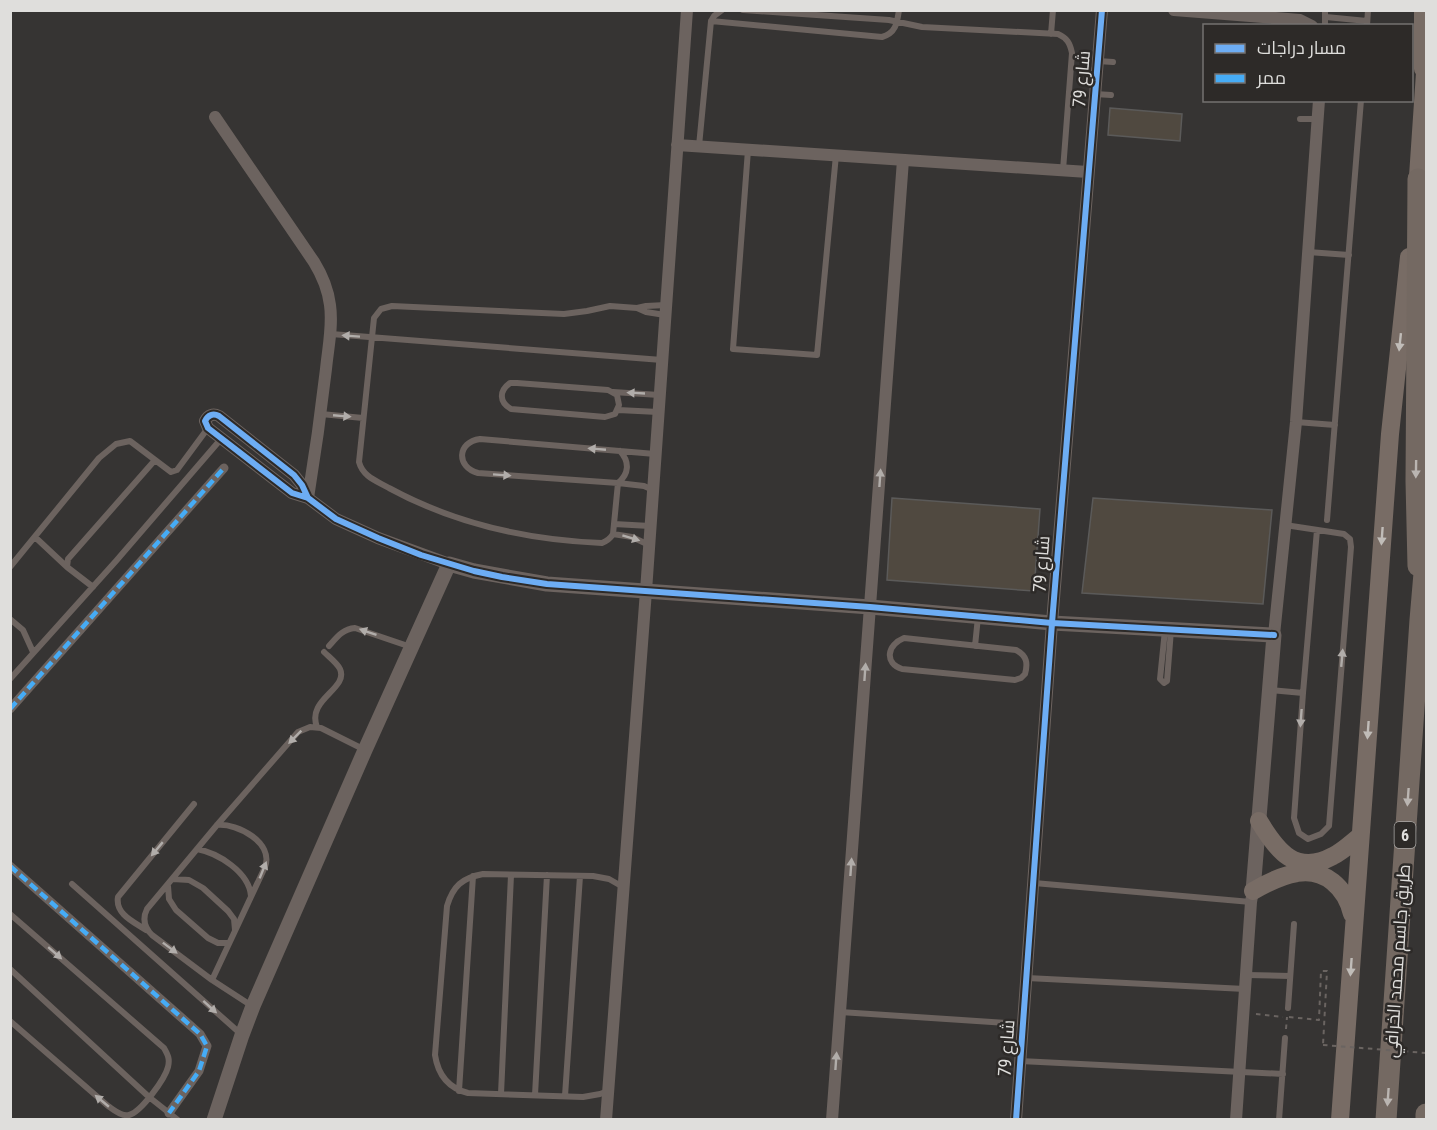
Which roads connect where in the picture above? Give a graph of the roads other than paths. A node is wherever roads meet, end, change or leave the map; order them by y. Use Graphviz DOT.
graph roads {
  1 [pos="687,10"];
  2 [pos="722,10"];
  3 [pos="743,10"];
  4 [pos="899,10"];
  5 [pos="1053,10"];
  6 [pos="1102,10"];
  7 [pos="1174,10"];
  8 [pos="1368,10"];
  9 [pos="1423,10"];
  10 [pos="1326,14"];
  11 [pos="711,21"];
  12 [pos="898,22"];
  13 [pos="1367,23"];
  14 [pos="1308,24"];
  15 [pos="1051,34"];
  16 [pos="1426,58"];
  17 [pos="1098,61"];
  18 [pos="1113,62"];
  19 [pos="1095,94"];
  20 [pos="1111,95"];
  21 [pos="1319,102"];
  22 [pos="1361,102"];
  23 [pos="1423,108"];
  24 [pos="215,117"];
  25 [pos="1300,118"];
  26 [pos="1318,120"];
  27 [pos="677,145"];
  28 [pos="699,146"];
  29 [pos="748,150"];
  30 [pos="836,155"];
  31 [pos="903,160"];
  32 [pos="1062,171"];
  33 [pos="1088,172"];
  34 [pos="1418,179"];
  35 [pos="1308,252"];
  36 [pos="1349,255"];
  37 [pos="665,310"];
  38 [pos="330,334"];
  39 [pos="372,338"];
  40 [pos="662,360"];
  41 [pos="613,392"];
  42 [pos="659,394"];
  43 [pos="618,410"];
  44 [pos="658,412"];
  45 [pos="321,414"];
  46 [pos="363,418"];
  47 [pos="1296,422"];
  48 [pos="1335,425"];
  49 [pos="208,428"];
  50 [pos="221,439"];
  51 [pos="620,451"];
  52 [pos="656,454"];
  53 [pos="155,460"];
  54 [pos="224,468"];
  55 [pos="618,483"];
  56 [pos="653,490"];
  57 [pos="308,498"];
  58 [pos="1327,520"];
  59 [pos="614,524"];
  60 [pos="1285,525"];
  61 [pos="650,526"];
  62 [pos="1317,530"];
  63 [pos="613,534"];
  64 [pos="34,537"];
  65 [pos="649,545"];
  66 [pos="1426,550"];
  67 [pos="449,564"];
  68 [pos="10,567"];
  69 [pos="67,567"];
  70 [pos="93,587"];
  71 [pos="646,591"];
  72 [pos="870,608"];
  73 [pos="978,617"];
  74 [pos="1420,620"];
  75 [pos="12,623"];
  76 [pos="1052,623"];
  77 [pos="1168,629"];
  78 [pos="1274,635"];
  79 [pos="329,646"];
  80 [pos="975,646"];
  81 [pos="412,647"];
  82 [pos="33,652"];
  83 [pos="324,652"];
  84 [pos="10,679"];
  85 [pos="1269,690"];
  86 [pos="1303,693"];
  87 [pos="10,709"];
  88 [pos="317,727"];
  89 [pos="365,750"];
  90 [pos="194,804"];
  91 [pos="1259,821"];
  92 [pos="217,825"];
  93 [pos="1360,836"];
  94 [pos="197,849"];
  95 [pos="10,866"];
  96 [pos="511,875"];
  97 [pos="547,875"];
  98 [pos="473,876"];
  99 [pos="580,876"];
  100 [pos="173,879"];
  101 [pos="1033,883"];
  102 [pos="72,884"];
  103 [pos="168,886"];
  104 [pos="623,887"];
  105 [pos="251,896"];
  106 [pos="1252,896"];
  107 [pos="10,914"];
  108 [pos="1294,924"];
  109 [pos="1354,926"];
  110 [pos="235,931"];
  111 [pos="152,935"];
  112 [pos="229,943"];
  113 [pos="10,969"];
  114 [pos="1246,975"];
  115 [pos="1290,976"];
  116 [pos="1026,978"];
  117 [pos="212,980"];
  118 [pos="1245,989"];
  119 [pos="253,1006"];
  120 [pos="1288,1008"];
  121 [pos="840,1012"];
  122 [pos="10,1021"];
  123 [pos="1023,1024"];
  124 [pos="242,1035"];
  125 [pos="1285,1038"];
  126 [pos="1020,1061"];
  127 [pos="1239,1071"];
  128 [pos="1283,1074"];
  129 [pos="459,1091"];
  130 [pos="608,1091"];
  131 [pos="501,1094"];
  132 [pos="535,1095"];
  133 [pos="565,1096"];
  134 [pos="149,1097"];
  135 [pos="169,1113"];
  136 [pos="1426,1114"];
  137 [pos="178,1119"];
  138 [pos="214,1119"];
  139 [pos="606,1119"];
  140 [pos="832,1119"];
  141 [pos="1016,1119"];
  142 [pos="1236,1119"];
  143 [pos="1279,1119"];
  144 [pos="1340,1119"];
  145 [pos="1386,1119"];
  146 [pos="1426,1119"];
  1 -- 27 [label="street"];
  2 -- 11 [label="lane"];
  3 -- 12 [label="lane"];
  4 -- 12 [label="lane"];
  5 -- 15 [label="lane"];
  6 -- 17 [label="street, شارع 79"];
  7 -- 14 [label="street"];
  8 -- 13 [label="lane"];
  9 -- 23 [label="main road"];
  10 -- 13 [label="lane"];
  11 -- 12 [label="lane"];
  11 -- 28 [label="lane"];
  12 -- 15 [label="lane"];
  15 -- 32 [label="lane"];
  16 -- 23 [label="main road"];
  17 -- 18 [label="lane"];
  17 -- 19 [label="street, شارع 79"];
  19 -- 20 [label="lane"];
  19 -- 33 [label="street, شارع 79"];
  21 -- 26 [label="street"];
  22 -- 36 [label="lane"];
  23 -- 34 [label="main road"];
  24 -- 38 [label="street"];
  25 -- 26 [label="lane"];
  26 -- 35 [label="street"];
  27 -- 28 [label="street"];
  27 -- 37 [label="street"];
  28 -- 29 [label="street"];
  29 -- 30 [label="street"];
  29 -- 30 [label="lane"];
  30 -- 31 [label="street"];
  31 -- 32 [label="street"];
  72 -- 31 [label="street, one-way"];
  32 -- 33 [label="street"];
  33 -- 76 [label="street, شارع 79"];
  34 -- 74 [label="highway, one-way"];
  34 -- 93 [label="main road, one-way"];
  35 -- 36 [label="lane"];
  35 -- 47 [label="street"];
  36 -- 48 [label="lane"];
  37 -- 39 [label="lane"];
  37 -- 40 [label="street"];
  39 -- 38 [label="lane, one-way"];
  38 -- 45 [label="street"];
  39 -- 40 [label="lane"];
  39 -- 46 [label="lane"];
  40 -- 42 [label="street"];
  42 -- 41 [label="lane, one-way"];
  41 -- 43 [label="lane"];
  41 -- 43 [label="lane"];
  42 -- 44 [label="street"];
  43 -- 44 [label="lane"];
  44 -- 52 [label="street"];
  45 -- 46 [label="lane, one-way"];
  45 -- 57 [label="street"];
  46 -- 63 [label="lane"];
  47 -- 48 [label="lane"];
  47 -- 60 [label="street"];
  48 -- 58 [label="lane"];
  49 -- 50 [label="street"];
  49 -- 53 [label="lane"];
  49 -- 57 [label="street"];
  50 -- 57 [label="street"];
  50 -- 70 [label="lane"];
  51 -- 52 [label="lane"];
  51 -- 55 [label="lane"];
  51 -- 55 [label="lane, one-way"];
  52 -- 56 [label="street"];
  53 -- 64 [label="lane"];
  53 -- 69 [label="lane"];
  54 -- 87 [label="street"];
  55 -- 56 [label="lane"];
  55 -- 59 [label="lane"];
  56 -- 61 [label="street"];
  57 -- 67 [label="street"];
  59 -- 61 [label="lane"];
  59 -- 63 [label="lane"];
  60 -- 62 [label="lane"];
  60 -- 78 [label="street"];
  61 -- 65 [label="street"];
  62 -- 86 [label="lane"];
  86 -- 62 [label="lane, one-way"];
  63 -- 65 [label="lane, one-way"];
  64 -- 68 [label="lane"];
  64 -- 69 [label="lane"];
  65 -- 71 [label="street"];
  66 -- 74 [label="highway, طريق جاسم محمد الخرافي / 6"];
  67 -- 71 [label="street"];
  67 -- 81 [label="street"];
  69 -- 70 [label="lane"];
  70 -- 82 [label="lane"];
  71 -- 72 [label="street"];
  71 -- 104 [label="street"];
  72 -- 73 [label="street"];
  121 -- 72 [label="street, one-way"];
  73 -- 76 [label="street"];
  73 -- 80 [label="lane"];
  74 -- 145 [label="highway, طريق جاسم محمد الخرافي / 6, one-way"];
  75 -- 82 [label="lane"];
  76 -- 77 [label="street"];
  76 -- 101 [label="street, شارع 79"];
  77 -- 77 [label="lane"];
  77 -- 78 [label="street"];
  78 -- 85 [label="street"];
  81 -- 79 [label="lane, one-way"];
  80 -- 80 [label="lane"];
  81 -- 89 [label="street"];
  82 -- 84 [label="lane"];
  83 -- 88 [label="lane"];
  85 -- 86 [label="lane"];
  85 -- 91 [label="street"];
  88 -- 89 [label="lane"];
  88 -- 92 [label="lane, one-way"];
  89 -- 119 [label="street"];
  90 -- 111 [label="lane, one-way"];
  91 -- 93 [label="main road"];
  91 -- 106 [label="street"];
  92 -- 94 [label="lane"];
  105 -- 92 [label="lane, one-way"];
  93 -- 109 [label="main road"];
  94 -- 100 [label="lane"];
  94 -- 105 [label="lane"];
  95 -- 135 [label="street"];
  96 -- 97 [label="lane"];
  96 -- 98 [label="lane"];
  96 -- 131 [label="lane"];
  97 -- 99 [label="lane"];
  97 -- 132 [label="lane"];
  98 -- 129 [label="lane"];
  98 -- 129 [label="lane"];
  99 -- 104 [label="lane"];
  99 -- 133 [label="lane"];
  100 -- 103 [label="lane"];
  100 -- 110 [label="lane"];
  101 -- 106 [label="lane"];
  101 -- 116 [label="street, شارع 79"];
  102 -- 124 [label="lane, one-way"];
  103 -- 111 [label="lane"];
  103 -- 112 [label="lane"];
  104 -- 130 [label="street"];
  105 -- 110 [label="lane"];
  106 -- 109 [label="main road"];
  106 -- 114 [label="street"];
  107 -- 134 [label="lane, one-way"];
  108 -- 115 [label="lane"];
  109 -- 144 [label="main road, one-way"];
  110 -- 112 [label="lane"];
  111 -- 117 [label="lane, one-way"];
  112 -- 117 [label="lane"];
  113 -- 134 [label="lane"];
  114 -- 115 [label="lane"];
  114 -- 118 [label="street"];
  115 -- 120 [label="lane"];
  116 -- 118 [label="lane"];
  116 -- 123 [label="street, شارع 79"];
  117 -- 119 [label="lane"];
  118 -- 127 [label="street"];
  119 -- 124 [label="street"];
  121 -- 123 [label="lane"];
  140 -- 121 [label="street, one-way"];
  134 -- 122 [label="lane, one-way"];
  123 -- 126 [label="street, شارع 79"];
  124 -- 138 [label="street"];
  125 -- 128 [label="lane"];
  126 -- 127 [label="lane"];
  126 -- 141 [label="street, شارع 79"];
  127 -- 128 [label="lane"];
  127 -- 142 [label="street"];
  128 -- 143 [label="lane"];
  129 -- 131 [label="lane"];
  130 -- 133 [label="lane"];
  130 -- 139 [label="street"];
  131 -- 132 [label="lane"];
  132 -- 133 [label="lane"];
  134 -- 135 [label="lane"];
  135 -- 137 [label="lane"];
  136 -- 146 [label="highway"];
}
